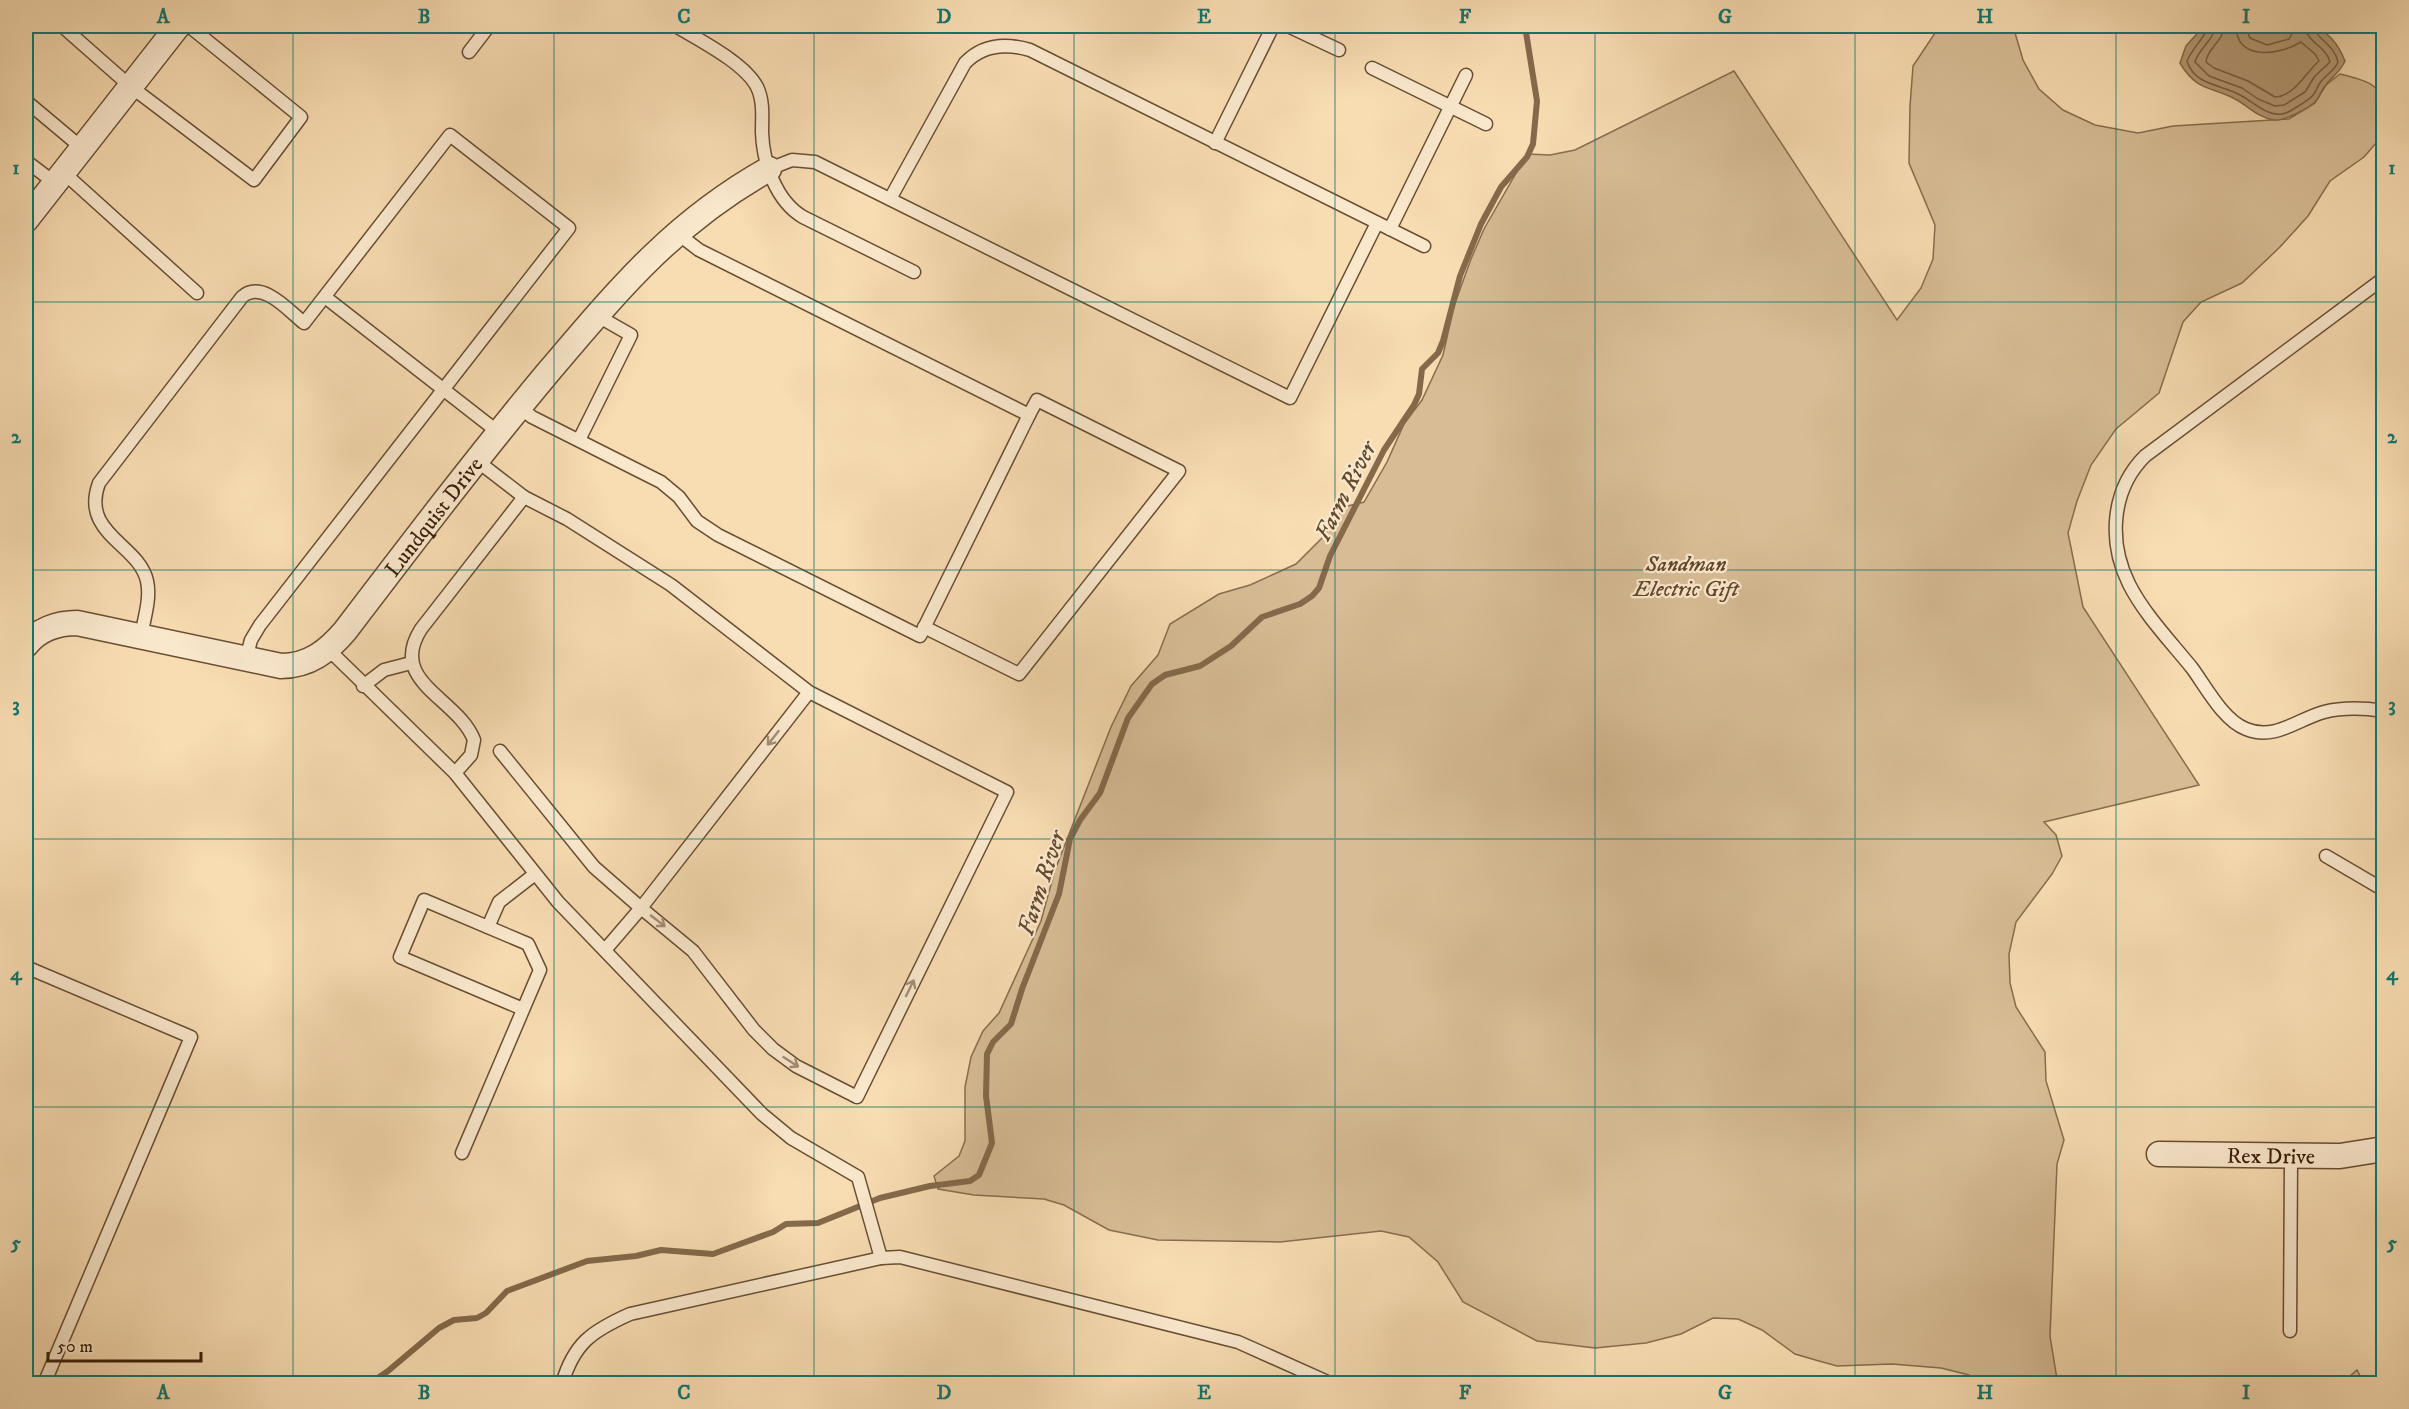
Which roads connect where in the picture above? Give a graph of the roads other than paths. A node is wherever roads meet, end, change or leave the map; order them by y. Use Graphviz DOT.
graph roads {
  1 [pos="62,26"];
  2 [pos="178,26"];
  3 [pos="189,26"];
  4 [pos="489,26"];
  5 [pos="676,26"];
  6 [pos="1273,26"];
  7 [pos="1287,26"];
  8 [pos="1339,50"];
  9 [pos="469,52"];
  10 [pos="1372,68"];
  11 [pos="1466,75"];
  12 [pos="130,86"];
  13 [pos="26,101"];
  14 [pos="1450,107"];
  15 [pos="1486,124"];
  16 [pos="1215,143"];
  17 [pos="82,147"];
  18 [pos="26,161"];
  19 [pos="769,169"];
  20 [pos="59,177"];
  21 [pos="890,199"];
  22 [pos="26,220"];
  23 [pos="1377,223"];
  24 [pos="1390,230"];
  25 [pos="677,233"];
  26 [pos="1424,246"];
  27 [pos="914,272"];
  28 [pos="2384,278"];
  29 [pos="197,293"];
  30 [pos="325,297"];
  31 [pos="596,315"];
  32 [pos="443,389"];
  33 [pos="519,407"];
  34 [pos="1029,415"];
  35 [pos="498,432"];
  36 [pos="579,440"];
  37 [pos="476,460"];
  38 [pos="524,497"];
  39 [pos="924,627"];
  40 [pos="141,636"];
  41 [pos="26,645"];
  42 [pos="328,649"];
  43 [pos="246,659"];
  44 [pos="411,663"];
  45 [pos="363,686"];
  46 [pos="808,692"];
  47 [pos="2384,711"];
  48 [pos="500,752"];
  49 [pos="455,773"];
  50 [pos="2326,856"];
  51 [pos="535,874"];
  52 [pos="2384,890"];
  53 [pos="641,908"];
  54 [pos="488,927"];
  55 [pos="605,950"];
  56 [pos="26,967"];
  57 [pos="523,1009"];
  58 [pos="2384,1149"];
  59 [pos="462,1153"];
  60 [pos="2159,1154"];
  61 [pos="2291,1156"];
  62 [pos="881,1258"];
  63 [pos="2290,1331"];
  64 [pos="44,1383"];
  65 [pos="562,1383"];
  66 [pos="1332,1383"];
  1 -- 12 [label="lane"];
  2 -- 12 [label="street"];
  3 -- 12 [label="lane"];
  4 -- 9 [label="lane"];
  5 -- 19 [label="lane"];
  6 -- 16 [label="lane"];
  7 -- 8 [label="lane"];
  10 -- 14 [label="lane"];
  11 -- 14 [label="lane"];
  12 -- 17 [label="street"];
  13 -- 17 [label="lane"];
  14 -- 15 [label="lane"];
  14 -- 24 [label="lane"];
  16 -- 21 [label="lane"];
  16 -- 23 [label="lane"];
  17 -- 20 [label="street"];
  18 -- 20 [label="lane"];
  19 -- 21 [label="lane"];
  19 -- 25 [label="street, Lundquist Drive"];
  19 -- 27 [label="lane"];
  20 -- 22 [label="street"];
  20 -- 29 [label="lane"];
  21 -- 23 [label="lane"];
  23 -- 24 [label="lane"];
  24 -- 26 [label="lane"];
  25 -- 31 [label="street, Lundquist Drive"];
  25 -- 34 [label="lane"];
  28 -- 47 [label="lane"];
  30 -- 32 [label="lane"];
  30 -- 32 [label="lane"];
  30 -- 40 [label="lane"];
  31 -- 33 [label="street, Lundquist Drive"];
  31 -- 36 [label="lane"];
  32 -- 35 [label="lane"];
  32 -- 43 [label="lane"];
  33 -- 35 [label="street, Lundquist Drive"];
  33 -- 36 [label="lane"];
  34 -- 39 [label="lane"];
  34 -- 39 [label="lane"];
  35 -- 37 [label="street, Lundquist Drive"];
  36 -- 39 [label="lane"];
  37 -- 38 [label="lane"];
  37 -- 42 [label="street, Lundquist Drive"];
  38 -- 44 [label="lane"];
  38 -- 46 [label="lane"];
  40 -- 41 [label="street, Lundquist Drive"];
  40 -- 43 [label="street, Lundquist Drive"];
  42 -- 43 [label="street, Lundquist Drive"];
  42 -- 45 [label="lane"];
  44 -- 45 [label="lane"];
  44 -- 49 [label="lane"];
  45 -- 49 [label="lane"];
  46 -- 53 [label="lane, one-way"];
  53 -- 46 [label="lane, one-way"];
  48 -- 53 [label="lane"];
  49 -- 51 [label="lane"];
  50 -- 52 [label="lane"];
  51 -- 54 [label="lane"];
  51 -- 55 [label="lane"];
  53 -- 55 [label="lane"];
  54 -- 57 [label="lane"];
  54 -- 57 [label="lane"];
  55 -- 62 [label="lane"];
  56 -- 64 [label="lane"];
  57 -- 59 [label="lane"];
  58 -- 61 [label="street, Rex Drive"];
  60 -- 61 [label="street, Rex Drive"];
  61 -- 63 [label="lane"];
  62 -- 65 [label="lane"];
  62 -- 66 [label="lane"];
}
